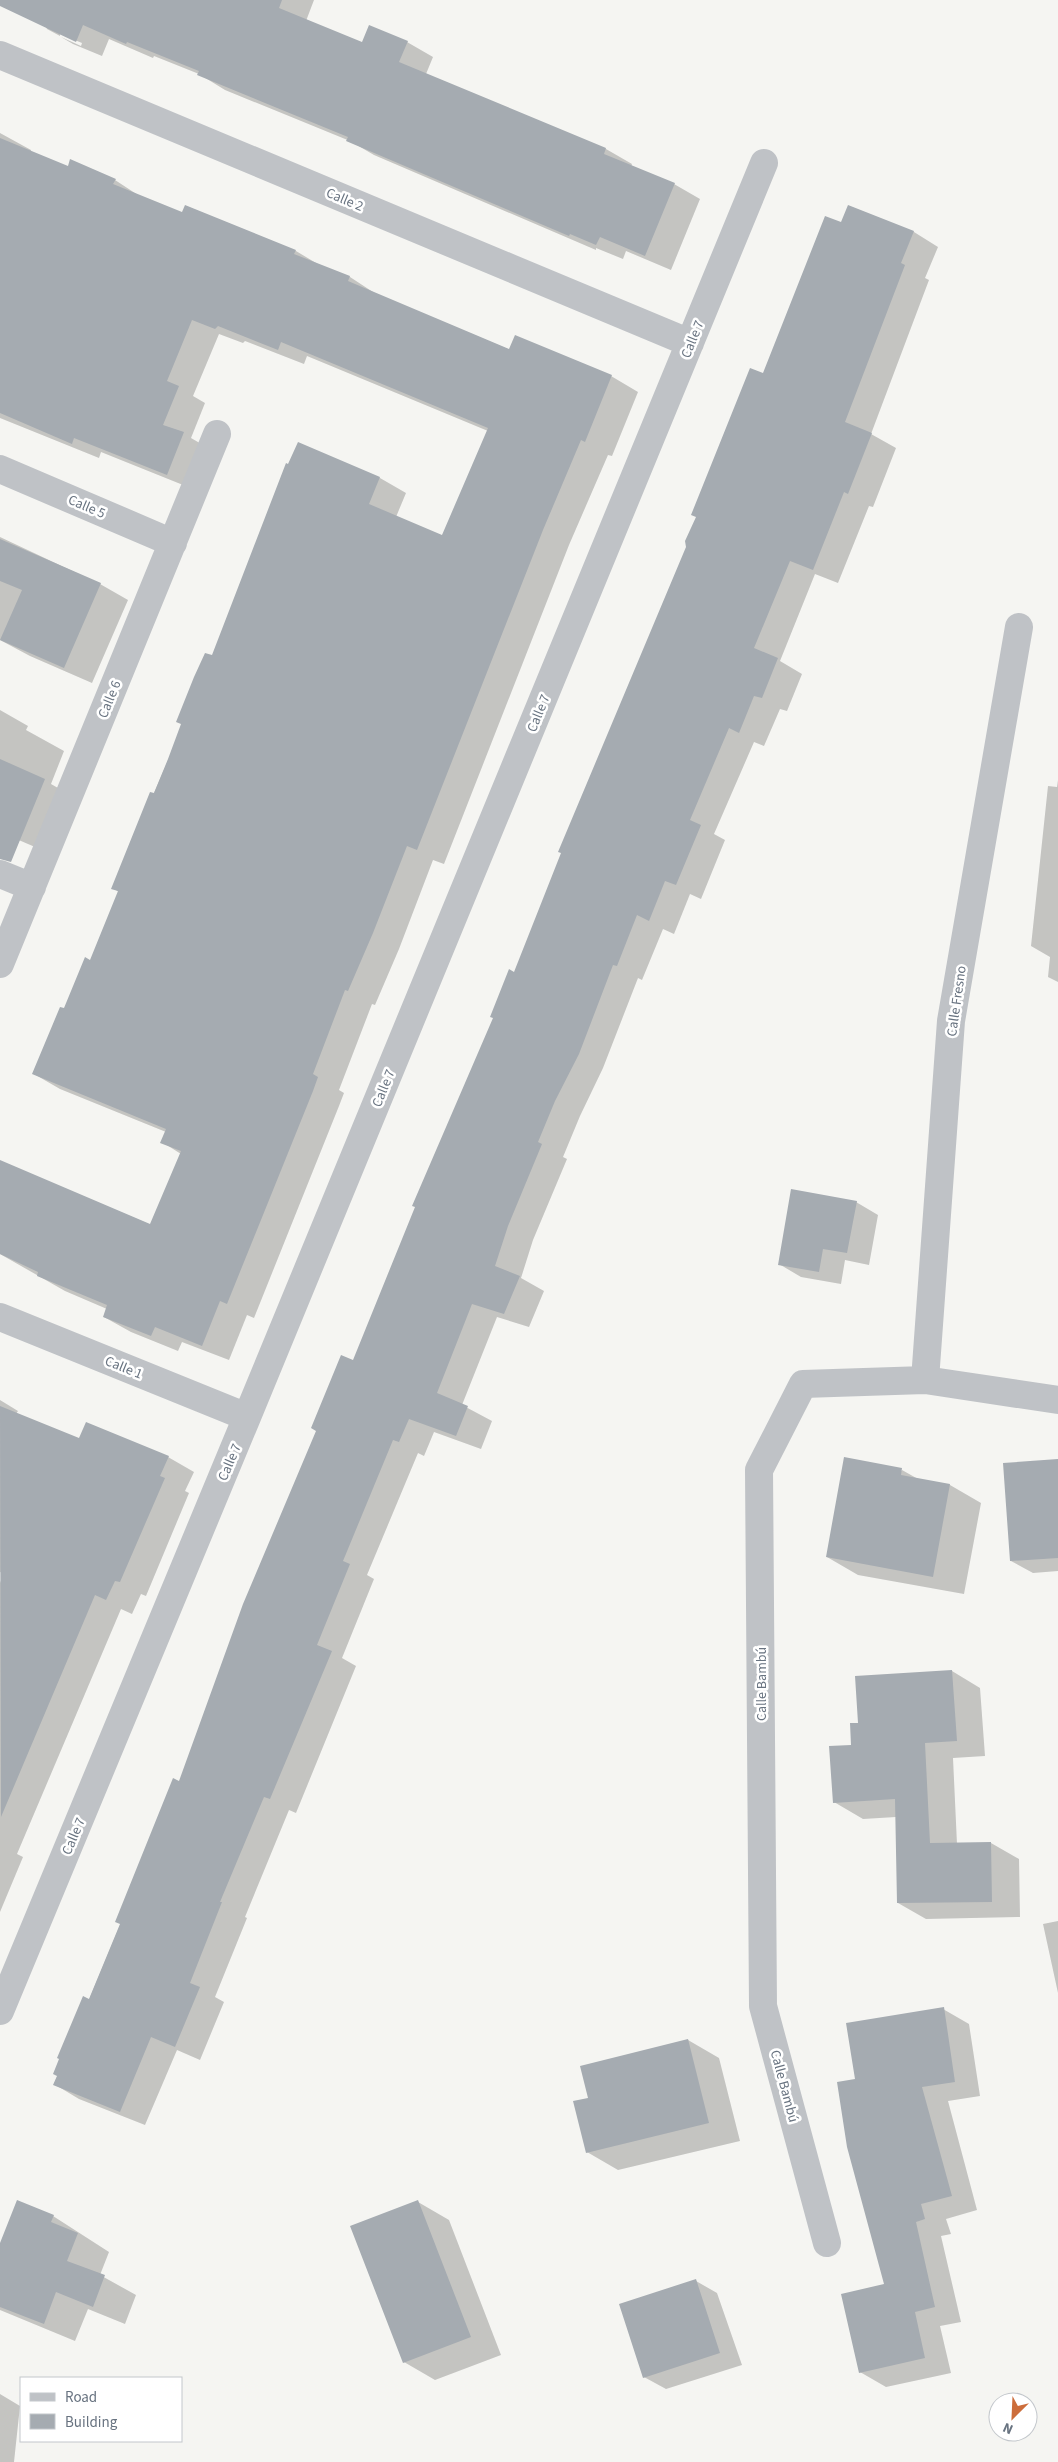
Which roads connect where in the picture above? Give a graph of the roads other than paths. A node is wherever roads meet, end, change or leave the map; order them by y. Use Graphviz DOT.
graph roads {
  1 [pos="0,55"];
  2 [pos="764,163"];
  3 [pos="690,343"];
  4 [pos="217,434"];
  5 [pos="0,469"];
  6 [pos="173,543"];
  7 [pos="1020,627"];
  8 [pos="0,874"];
  9 [pos="32,887"];
  10 [pos="0,964"];
  11 [pos="0,1317"];
  12 [pos="925,1380"];
  13 [pos="1058,1400"];
  14 [pos="248,1417"];
  15 [pos="0,2011"];
  16 [pos="827,2243"];
  1 -- 3 [label="street, Calle 2"];
  2 -- 3 [label="street, Calle 7"];
  3 -- 14 [label="street, Calle 7"];
  4 -- 6 [label="street, Calle 6"];
  5 -- 6 [label="street, Calle 5"];
  6 -- 9 [label="street, Calle 6"];
  7 -- 12 [label="street, Calle Fresno"];
  8 -- 9 [label="street"];
  9 -- 10 [label="street, Calle 6"];
  11 -- 14 [label="street, Calle 1"];
  12 -- 13 [label="street, Calle Bambú"];
  12 -- 16 [label="street, Calle Bambú"];
  14 -- 15 [label="street, Calle 7"];
}
